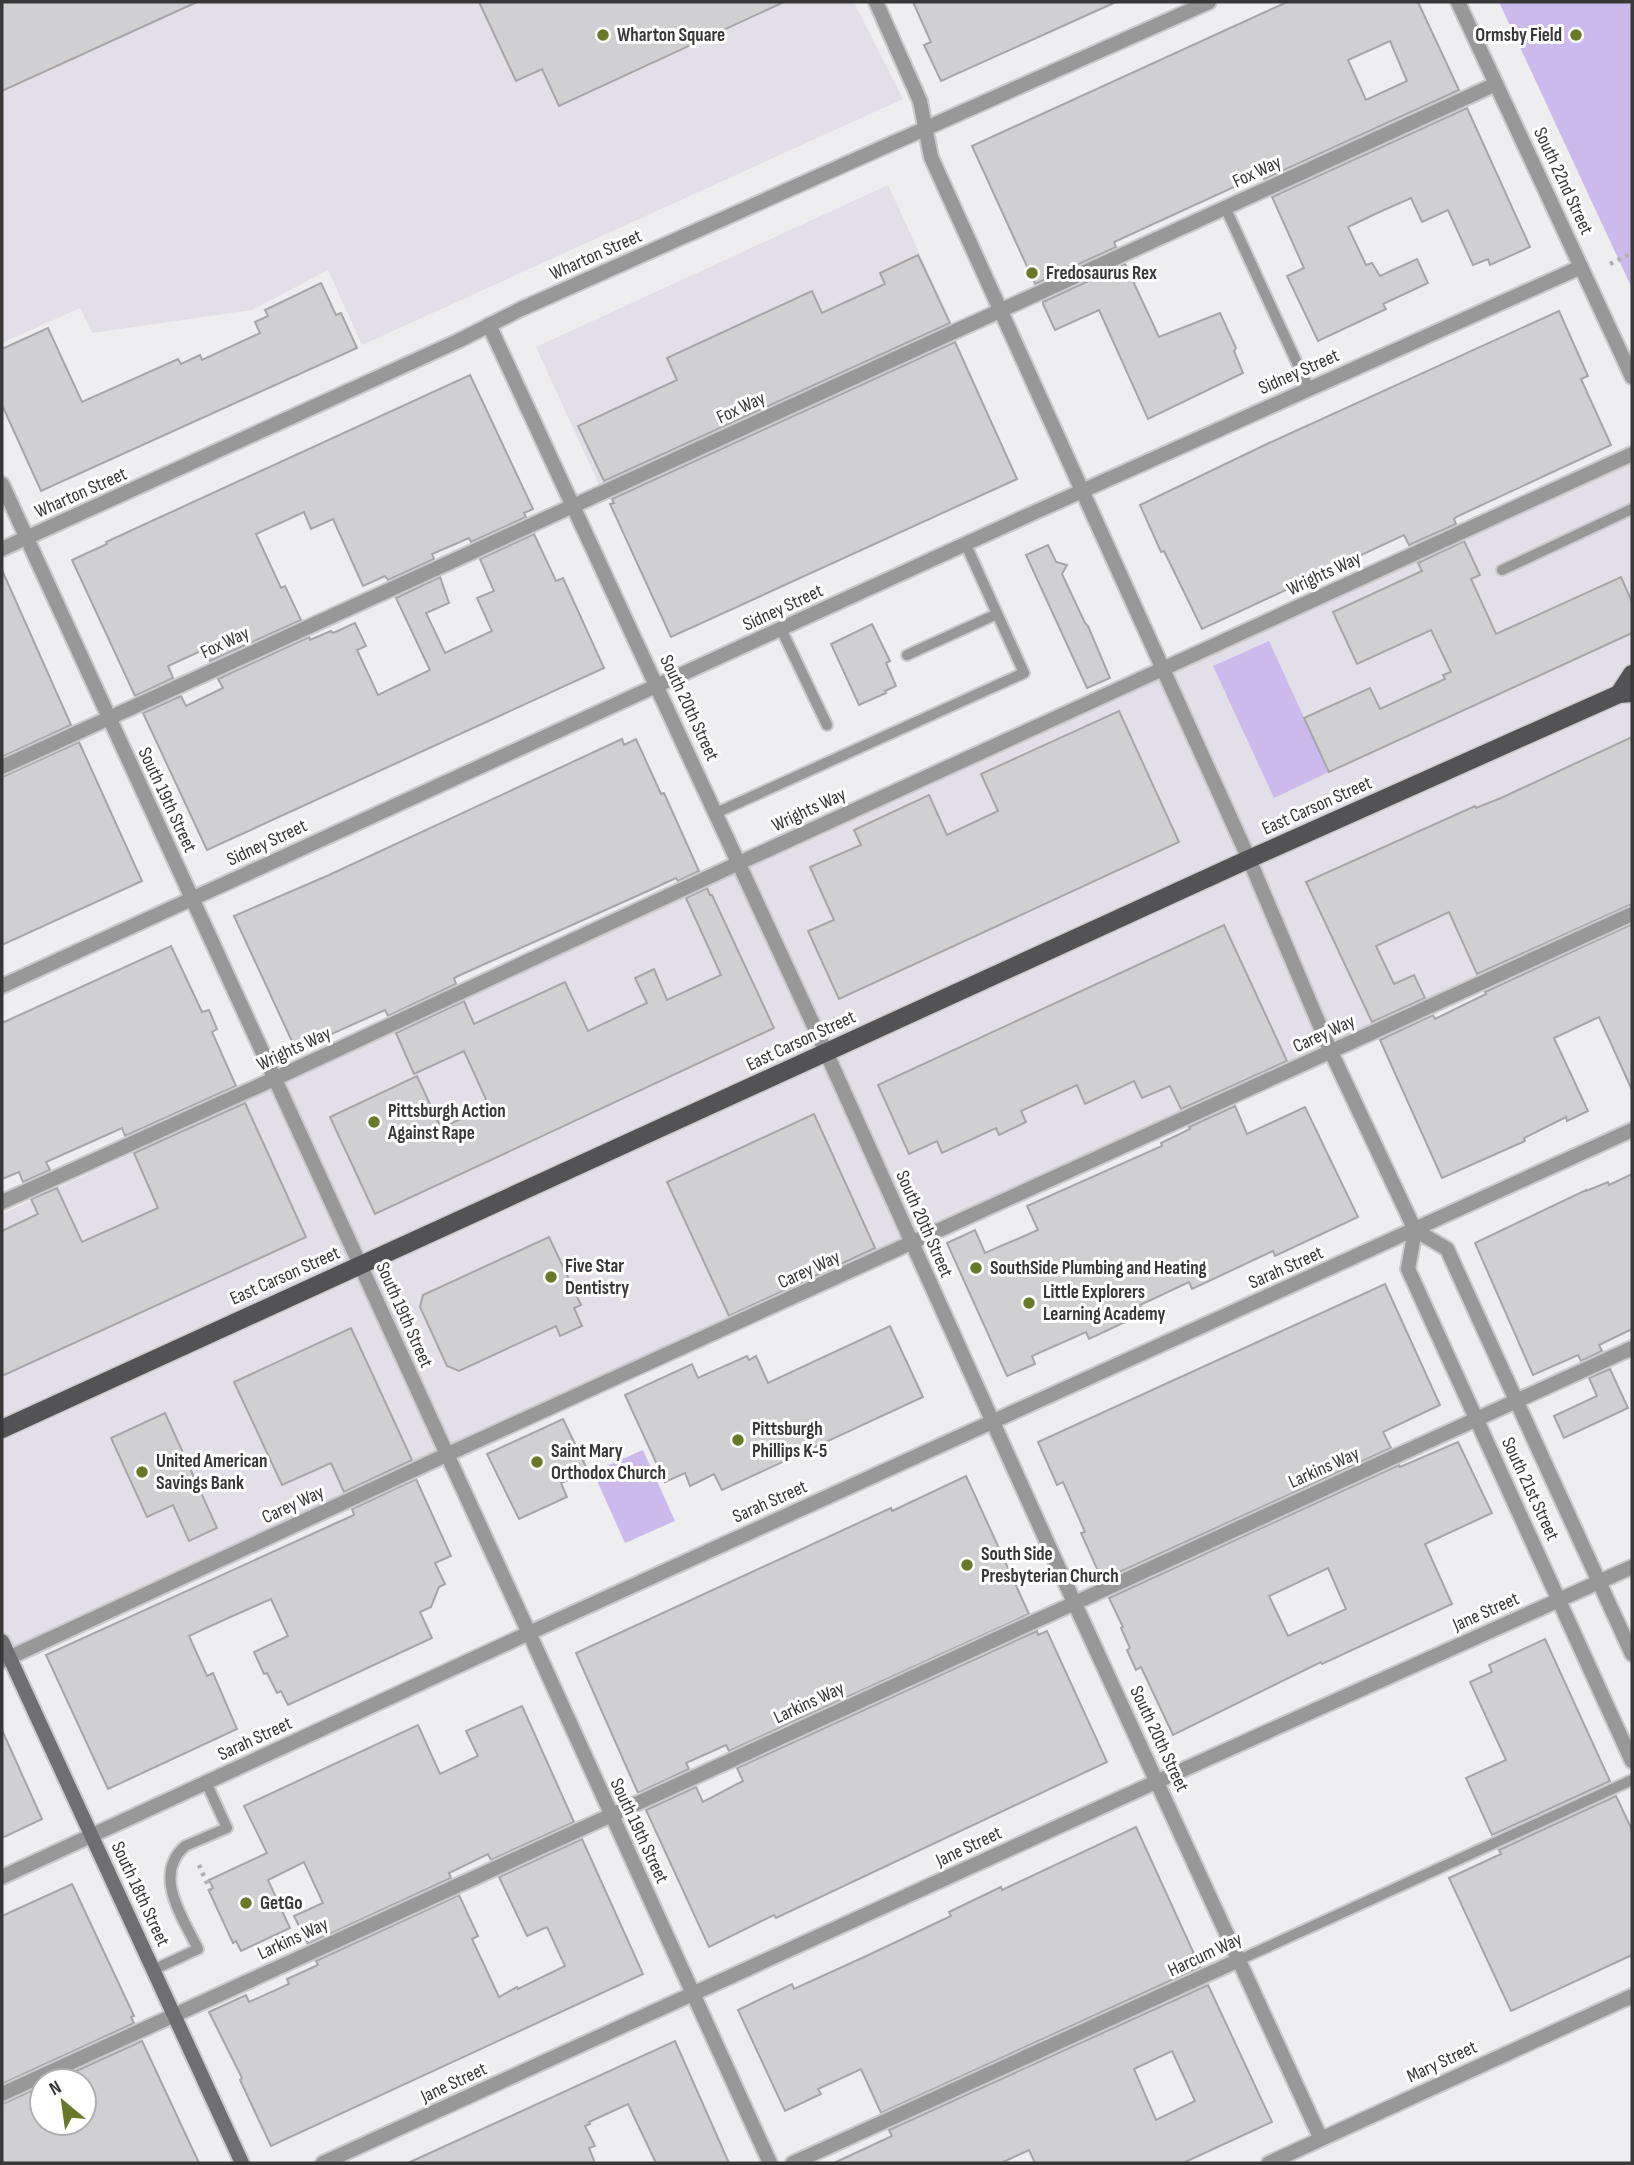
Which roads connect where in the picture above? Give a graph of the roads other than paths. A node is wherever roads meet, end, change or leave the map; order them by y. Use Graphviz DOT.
graph roads {
  1 [pos="876,2"];
  2 [pos="1209,2"];
  3 [pos="1458,2"];
  4 [pos="1496,84"];
  5 [pos="926,129"];
  6 [pos="1225,207"];
  7 [pos="1581,267"];
  8 [pos="1000,310"];
  9 [pos="489,325"];
  10 [pos="1632,377"];
  11 [pos="1309,389"];
  12 [pos="1632,454"];
  13 [pos="2,484"];
  14 [pos="1082,491"];
  15 [pos="573,505"];
  16 [pos="1632,509"];
  17 [pos="28,538"];
  18 [pos="966,545"];
  19 [pos="2,550"];
  20 [pos="1502,570"];
  21 [pos="997,614"];
  22 [pos="781,629"];
  23 [pos="907,655"];
  24 [pos="1163,670"];
  25 [pos="1632,674"];
  26 [pos="658,686"];
  27 [pos="1626,694"];
  28 [pos="108,718"];
  29 [pos="827,725"];
  30 [pos="2,767"];
  31 [pos="716,813"];
  32 [pos="1249,859"];
  33 [pos="739,863"];
  34 [pos="191,899"];
  35 [pos="1632,914"];
  36 [pos="2,986"];
  37 [pos="826,1052"];
  38 [pos="1331,1052"];
  39 [pos="274,1079"];
  40 [pos="1632,1130"];
  41 [pos="2,1202"];
  42 [pos="1415,1230"];
  43 [pos="912,1244"];
  44 [pos="360,1265"];
  45 [pos="1632,1348"];
  46 [pos="1517,1402"];
  47 [pos="1477,1419"];
  48 [pos="993,1422"];
  49 [pos="2,1429"];
  50 [pos="446,1455"];
  51 [pos="1632,1567"];
  52 [pos="1599,1582"];
  53 [pos="1560,1600"];
  54 [pos="1074,1602"];
  55 [pos="529,1633"];
  56 [pos="2,1641"];
  57 [pos="1632,1654"];
  58 [pos="6,1659"];
  59 [pos="1632,1761"];
  60 [pos="1632,1780"];
  61 [pos="1158,1781"];
  62 [pos="206,1782"];
  63 [pos="611,1816"];
  64 [pos="92,1835"];
  65 [pos="2,1877"];
  66 [pos="1239,1960"];
  67 [pos="153,1970"];
  68 [pos="693,1994"];
  69 [pos="1632,1996"];
  70 [pos="174,2015"];
  71 [pos="2,2094"];
  72 [pos="1321,2139"];
  73 [pos="242,2163"];
  74 [pos="323,2163"];
  75 [pos="770,2163"];
  76 [pos="793,2163"];
  77 [pos="1269,2163"];
  1 -- 5 [label="street"];
  2 -- 5 [label="street, Wharton Street"];
  3 -- 4 [label="street, South 22nd Street"];
  4 -- 6 [label="street, Fox Way"];
  4 -- 7 [label="street, South 22nd Street"];
  5 -- 8 [label="street"];
  5 -- 9 [label="street, Wharton Street"];
  6 -- 8 [label="street, Fox Way"];
  6 -- 11 [label="lane"];
  7 -- 10 [label="street, South 22nd Street"];
  7 -- 11 [label="street, Sidney Street"];
  8 -- 14 [label="street"];
  8 -- 15 [label="street, Fox Way"];
  9 -- 15 [label="street, South 20th Street"];
  9 -- 17 [label="street, Wharton Street"];
  11 -- 14 [label="street, Sidney Street"];
  12 -- 24 [label="street, Wrights Way"];
  13 -- 17 [label="street, South 19th Street"];
  14 -- 18 [label="street, Sidney Street"];
  14 -- 24 [label="street"];
  15 -- 26 [label="street, South 20th Street"];
  15 -- 28 [label="street, Fox Way"];
  16 -- 20 [label="lane"];
  17 -- 19 [label="street, Wharton Street"];
  17 -- 28 [label="street, South 19th Street"];
  18 -- 21 [label="lane"];
  18 -- 22 [label="street, Sidney Street"];
  21 -- 23 [label="lane"];
  21 -- 31 [label="lane"];
  22 -- 26 [label="street, Sidney Street"];
  22 -- 29 [label="lane"];
  24 -- 32 [label="street"];
  24 -- 33 [label="street, Wrights Way"];
  25 -- 27 [label="main road, East Carson Street"];
  26 -- 31 [label="street, South 20th Street"];
  26 -- 34 [label="street, Sidney Street"];
  27 -- 32 [label="main road, East Carson Street"];
  28 -- 30 [label="street, Fox Way"];
  28 -- 34 [label="street, South 19th Street"];
  31 -- 33 [label="street, South 20th Street"];
  32 -- 37 [label="main road, East Carson Street"];
  32 -- 38 [label="street"];
  33 -- 37 [label="street, South 20th Street"];
  33 -- 39 [label="street, Wrights Way"];
  34 -- 36 [label="street, Sidney Street"];
  34 -- 39 [label="street, South 19th Street"];
  35 -- 38 [label="street, Carey Way"];
  37 -- 43 [label="street, South 20th Street"];
  37 -- 44 [label="main road, East Carson Street"];
  38 -- 42 [label="street"];
  38 -- 43 [label="street, Carey Way"];
  39 -- 41 [label="street, Wrights Way"];
  39 -- 44 [label="street, South 19th Street"];
  40 -- 42 [label="street, Sarah Street"];
  42 -- 46 [label="street, South 21st Street"];
  42 -- 47 [label="street, South 21st Street"];
  42 -- 48 [label="street, Sarah Street"];
  43 -- 48 [label="street, South 20th Street"];
  43 -- 50 [label="street, Carey Way"];
  44 -- 49 [label="main road, East Carson Street"];
  44 -- 50 [label="street, South 19th Street"];
  45 -- 46 [label="street, Larkins Way"];
  46 -- 47 [label="street, Larkins Way"];
  46 -- 52 [label="street, South 21st Street"];
  47 -- 53 [label="street, South 21st Street"];
  47 -- 54 [label="street, Larkins Way"];
  48 -- 54 [label="street, South 20th Street"];
  48 -- 55 [label="street, Sarah Street"];
  50 -- 55 [label="street, South 19th Street"];
  50 -- 58 [label="street, Carey Way"];
  51 -- 52 [label="street, Jane Street"];
  52 -- 53 [label="street, Jane Street"];
  52 -- 57 [label="street, South 21st Street"];
  53 -- 59 [label="street, South 21st Street"];
  53 -- 61 [label="street, Jane Street"];
  54 -- 61 [label="street, South 20th Street"];
  54 -- 63 [label="street, Larkins Way"];
  55 -- 62 [label="street, Sarah Street"];
  55 -- 63 [label="street, South 19th Street"];
  56 -- 58 [label="main road, South 18th Street"];
  58 -- 64 [label="main road, South 18th Street"];
  60 -- 66 [label="lane, Harcum Way"];
  61 -- 66 [label="street, South 20th Street"];
  61 -- 68 [label="street, Jane Street"];
  62 -- 64 [label="street, Sarah Street"];
  62 -- 67 [label="lane"];
  63 -- 68 [label="street, South 19th Street"];
  63 -- 70 [label="street, Larkins Way"];
  64 -- 65 [label="street, Sarah Street"];
  64 -- 67 [label="main road, South 18th Street"];
  66 -- 72 [label="street, South 20th Street"];
  66 -- 76 [label="street, Harcum Way"];
  67 -- 70 [label="main road, South 18th Street"];
  68 -- 74 [label="street, Jane Street"];
  68 -- 75 [label="street, South 19th Street"];
  69 -- 72 [label="street, Mary Street"];
  70 -- 71 [label="street, Larkins Way"];
  70 -- 73 [label="main road, South 18th Street"];
  72 -- 77 [label="street, Mary Street"];
}
